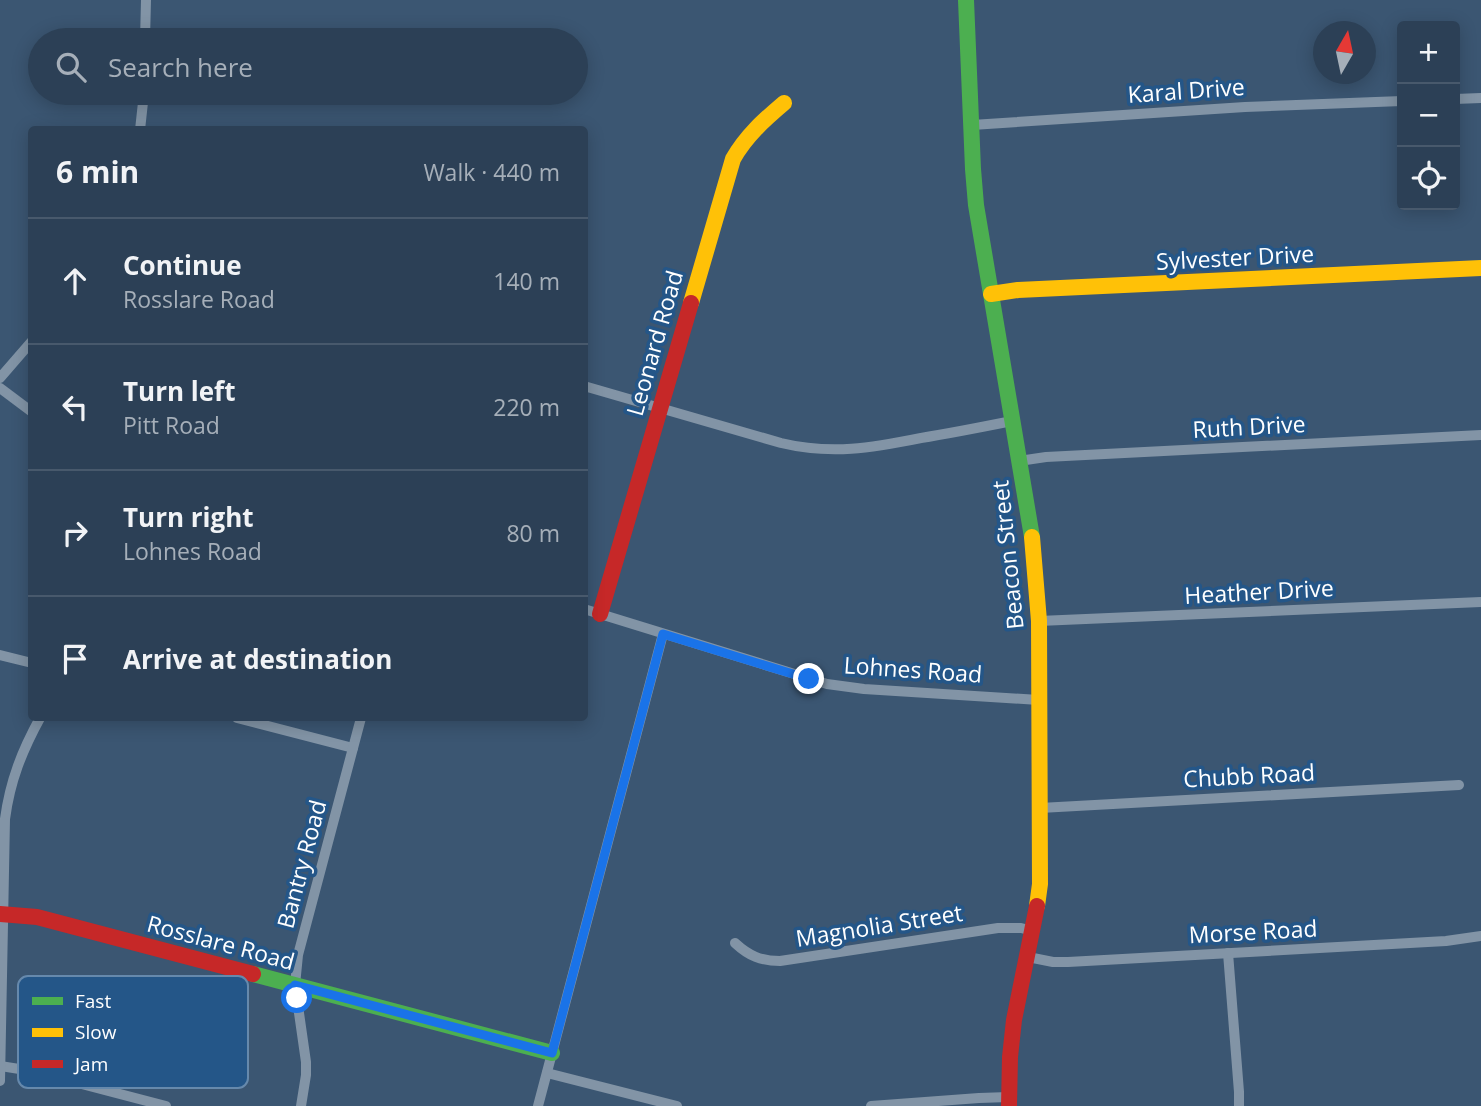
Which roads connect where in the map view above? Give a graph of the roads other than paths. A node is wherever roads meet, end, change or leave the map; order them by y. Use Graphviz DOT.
graph roads {
  1 [pos="146,0"];
  2 [pos="966,0"];
  3 [pos="145,28"];
  4 [pos="1481,98"];
  5 [pos="1460,99"];
  6 [pos="1397,101"];
  7 [pos="785,103"];
  8 [pos="143,105"];
  9 [pos="972,125"];
  10 [pos="140,126"];
  11 [pos="1481,268"];
  12 [pos="991,294"];
  13 [pos="28,346"];
  14 [pos="0,378"];
  15 [pos="588,387"];
  16 [pos="0,388"];
  17 [pos="659,407"];
  18 [pos="28,409"];
  19 [pos="1012,421"];
  20 [pos="1481,435"];
  21 [pos="1019,461"];
  22 [pos="1481,602"];
  23 [pos="592,612"];
  24 [pos="1039,621"];
  25 [pos="663,634"];
  26 [pos="0,654"];
  27 [pos="28,662"];
  28 [pos="1039,699"];
  29 [pos="39,721"];
  30 [pos="249,721"];
  31 [pos="360,721"];
  32 [pos="353,748"];
  33 [pos="1459,785"];
  34 [pos="1040,808"];
  35 [pos="2,914"];
  36 [pos="1033,931"];
  37 [pos="1481,936"];
  38 [pos="735,943"];
  39 [pos="1228,953"];
  40 [pos="1028,957"];
  41 [pos="295,985"];
  42 [pos="552,1053"];
  43 [pos="1,1066"];
  44 [pos="547,1073"];
  45 [pos="0,1081"];
  46 [pos="97,1088"];
  47 [pos="1009,1101"];
  48 [pos="166,1106"];
  49 [pos="301,1106"];
  50 [pos="538,1106"];
  51 [pos="677,1106"];
  52 [pos="871,1106"];
  53 [pos="1239,1106"];
  1 -- 3 [label="street"];
  2 -- 9 [label="street, Beacon Street"];
  4 -- 5 [label="street"];
  6 -- 9 [label="street, Karal Drive"];
  7 -- 17 [label="street, Leonard Road"];
  8 -- 10 [label="street"];
  9 -- 12 [label="street, Beacon Street"];
  11 -- 12 [label="street, Sylvester Drive"];
  12 -- 19 [label="street, Beacon Street"];
  13 -- 14 [label="street"];
  15 -- 17 [label="street"];
  16 -- 18 [label="street"];
  17 -- 19 [label="street"];
  17 -- 23 [label="street, Leonard Road"];
  19 -- 21 [label="street, Beacon Street"];
  20 -- 21 [label="street, Ruth Drive"];
  21 -- 24 [label="street, Beacon Street"];
  22 -- 24 [label="street, Heather Drive"];
  23 -- 25 [label="street, Lohnes Road"];
  24 -- 28 [label="street, Beacon Street"];
  25 -- 28 [label="street, Lohnes Road"];
  25 -- 42 [label="street"];
  26 -- 27 [label="street"];
  28 -- 34 [label="street, Beacon Street"];
  29 -- 35 [label="street"];
  30 -- 32 [label="street"];
  31 -- 32 [label="street, Bantry Road"];
  32 -- 41 [label="street, Bantry Road"];
  33 -- 34 [label="street, Chubb Road"];
  34 -- 36 [label="street, Beacon Street"];
  35 -- 41 [label="street, Rosslare Road"];
  35 -- 43 [label="street"];
  36 -- 38 [label="street, Magnolia Street"];
  36 -- 40 [label="street, Beacon Street"];
  37 -- 39 [label="street, Morse Road"];
  39 -- 40 [label="street, Morse Road"];
  39 -- 53 [label="street"];
  40 -- 47 [label="street, Beacon Street"];
  41 -- 42 [label="street, Rosslare Road"];
  41 -- 49 [label="street, Bantry Road"];
  42 -- 44 [label="street"];
  43 -- 45 [label="street"];
  44 -- 50 [label="street"];
  44 -- 51 [label="street"];
  46 -- 48 [label="street"];
  47 -- 52 [label="street"];
}
